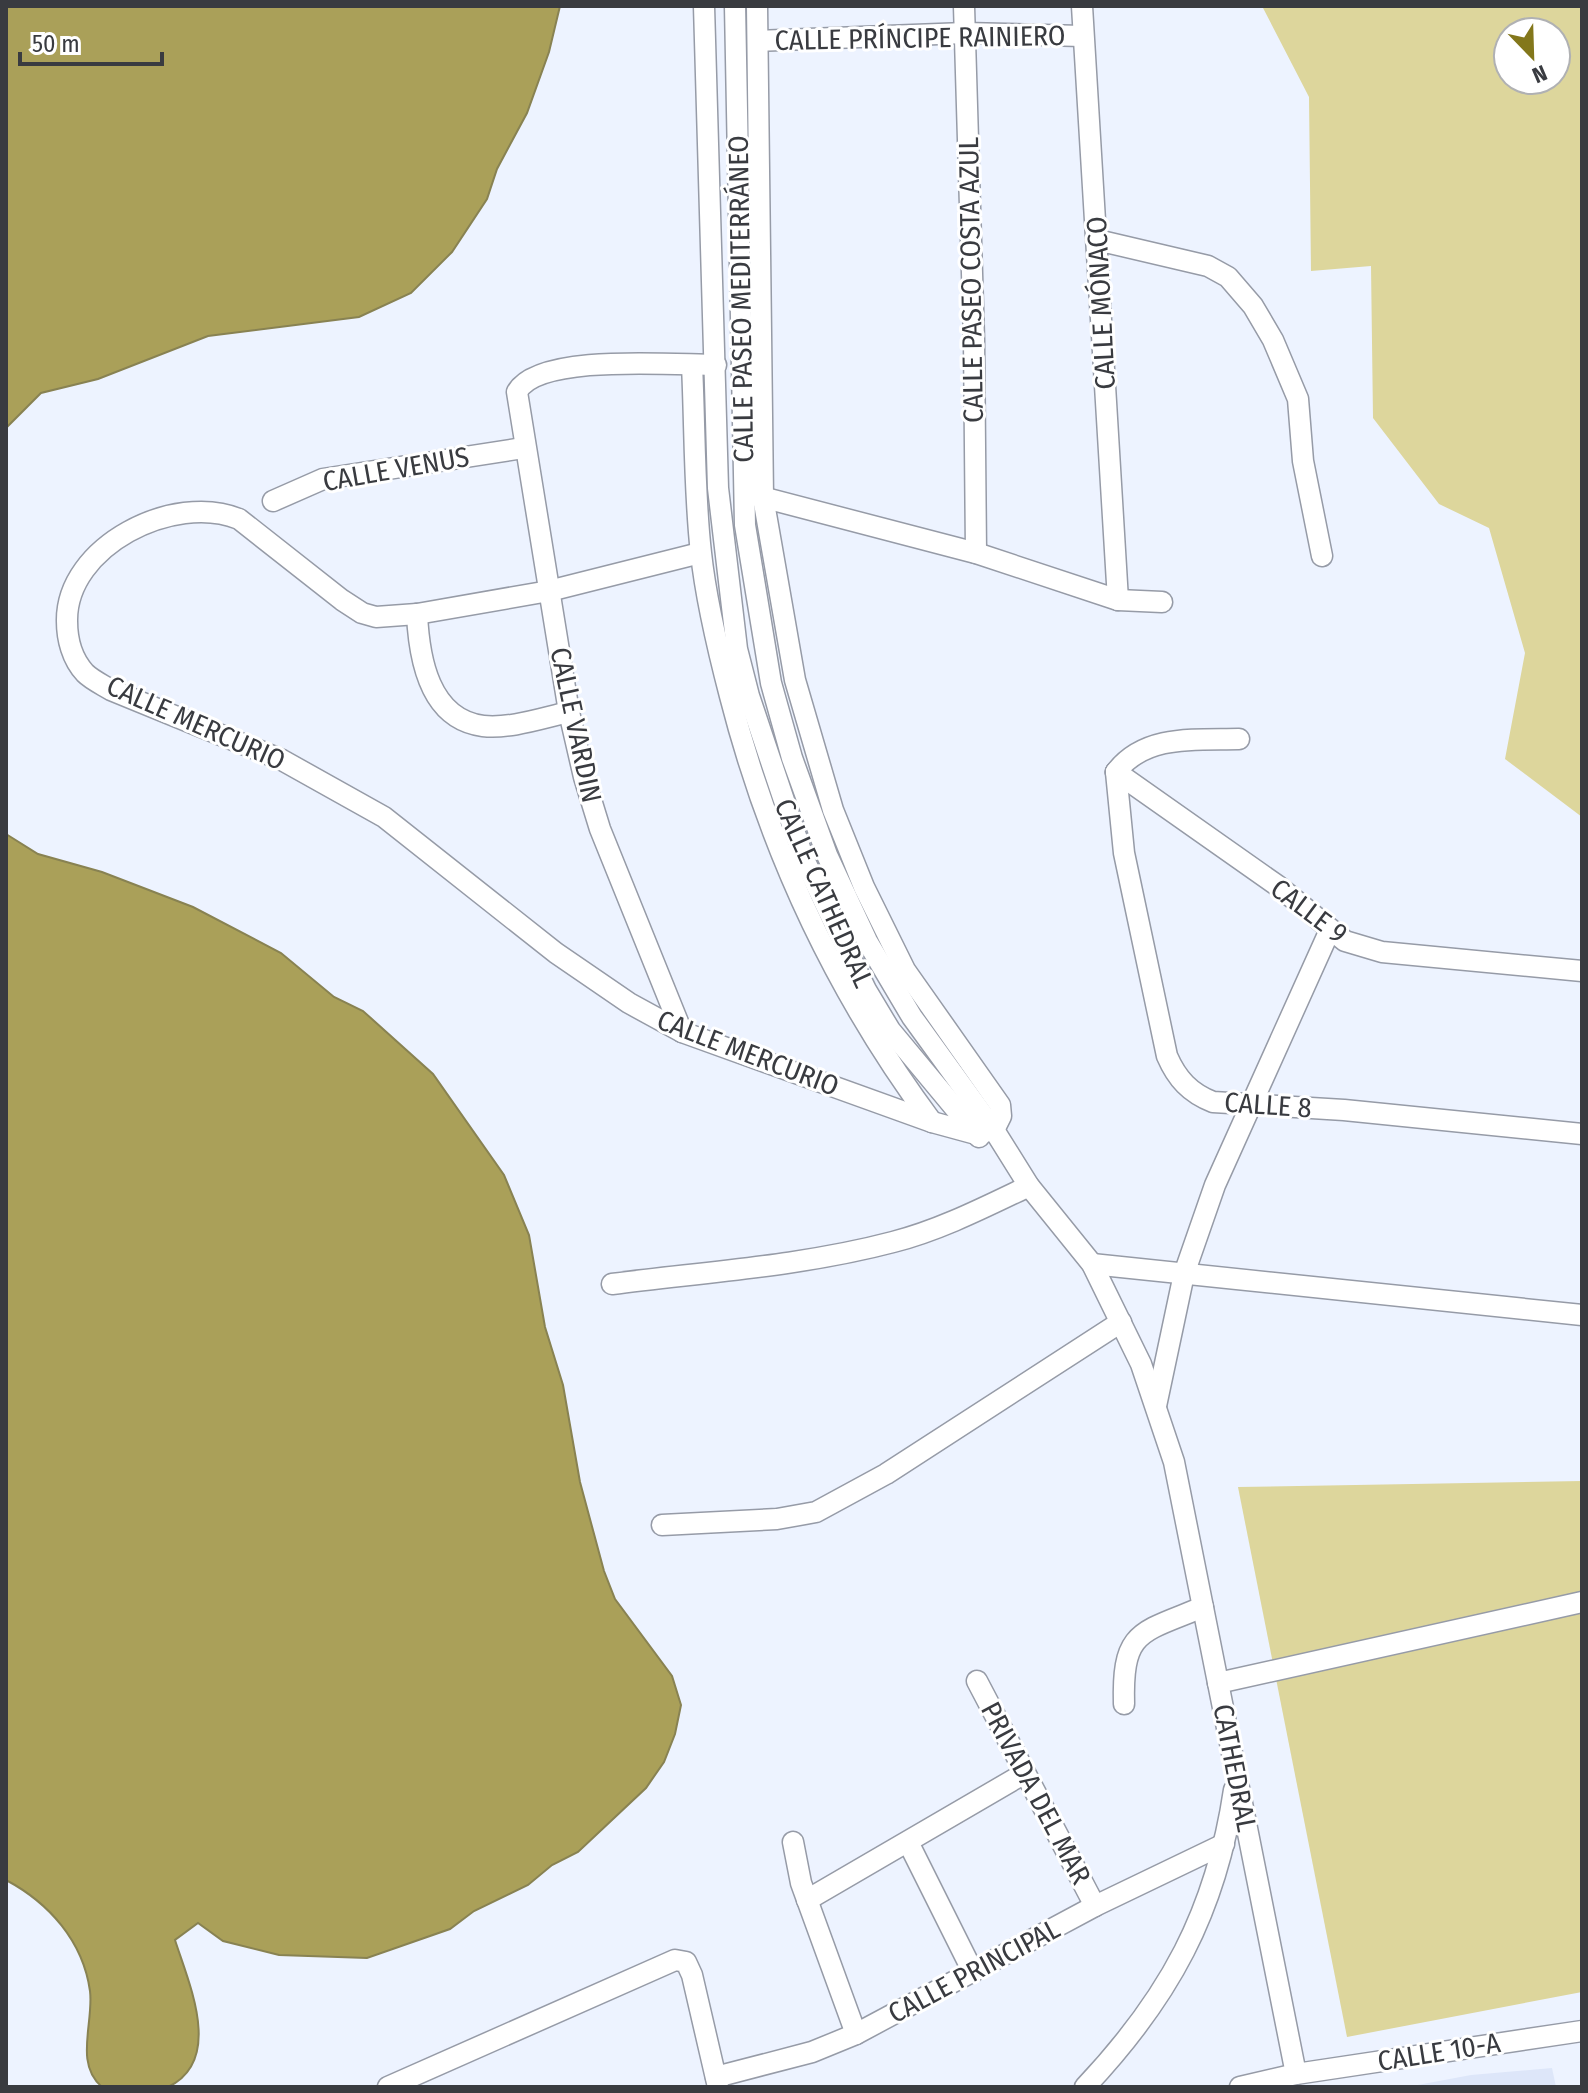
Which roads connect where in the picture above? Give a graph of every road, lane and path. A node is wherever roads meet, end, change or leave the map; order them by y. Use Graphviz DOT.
graph roads {
  1 [pos="704,6"];
  2 [pos="735,6"];
  3 [pos="757,6"];
  4 [pos="964,6"];
  5 [pos="1082,6"];
  6 [pos="965,33"];
  7 [pos="1082,36"];
  8 [pos="758,41"];
  9 [pos="1097,240"];
  10 [pos="692,365"];
  11 [pos="716,365"];
  12 [pos="523,448"];
  13 [pos="718,488"];
  14 [pos="754,495"];
  15 [pos="273,501"];
  16 [pos="700,553"];
  17 [pos="976,553"];
  18 [pos="1322,556"];
  19 [pos="727,570"];
  20 [pos="549,591"];
  21 [pos="756,591"];
  22 [pos="1118,600"];
  23 [pos="1162,602"];
  24 [pos="417,614"];
  25 [pos="569,712"];
  26 [pos="1239,739"];
  27 [pos="1116,772"];
  28 [pos="1329,932"];
  29 [pos="1582,971"];
  30 [pos="682,1032"];
  31 [pos="1250,1106"];
  32 [pos="932,1122"];
  33 [pos="985,1132"];
  34 [pos="1582,1134"];
  35 [pos="1029,1186"];
  36 [pos="1092,1264"];
  37 [pos="1184,1274"];
  38 [pos="612,1284"];
  39 [pos="1582,1315"];
  40 [pos="1121,1322"];
  41 [pos="1156,1406"];
  42 [pos="1174,1462"];
  43 [pos="662,1525"];
  44 [pos="1582,1602"];
  45 [pos="1203,1607"];
  46 [pos="977,1681"];
  47 [pos="1218,1683"];
  48 [pos="1124,1704"];
  49 [pos="1025,1773"];
  50 [pos="1236,1774"];
  51 [pos="793,1842"];
  52 [pos="908,1842"];
  53 [pos="1224,1844"];
  54 [pos="807,1900"];
  55 [pos="1095,1906"];
  56 [pos="973,1972"];
  57 [pos="1582,2031"];
  58 [pos="856,2034"];
  59 [pos="1296,2074"];
  60 [pos="717,2082"];
  61 [pos="388,2087"];
  62 [pos="1085,2087"];
  63 [pos="1240,2087"];
  1 -- 11 [label="street, CALLE PASEO MEDITERRÁNEO"];
  2 -- 14 [label="street, CALLE PASEO MEDITERRÁNEO"];
  3 -- 8 [label="street"];
  4 -- 6 [label="street, CALLE PASEO COSTA AZUL"];
  5 -- 7 [label="street, CALLE MÓNACO"];
  6 -- 7 [label="street, CALLE PRÍNCIPE RAINIERO"];
  6 -- 8 [label="street, CALLE PRÍNCIPE RAINIERO"];
  6 -- 17 [label="street, CALLE PASEO COSTA AZUL"];
  7 -- 9 [label="street, CALLE MÓNACO"];
  8 -- 14 [label="street"];
  9 -- 18 [label="street"];
  9 -- 22 [label="street, CALLE MÓNACO"];
  10 -- 11 [label="street"];
  10 -- 12 [label="street, CALLE VARDIN"];
  10 -- 16 [label="street"];
  11 -- 13 [label="street, CALLE PASEO MEDITERRÁNEO"];
  12 -- 15 [label="street, CALLE VENUS"];
  12 -- 20 [label="street, CALLE VARDIN"];
  13 -- 14 [label="street"];
  13 -- 19 [label="street, CALLE PASEO MEDITERRÁNEO"];
  14 -- 17 [label="street"];
  14 -- 21 [label="street, CALLE PASEO MEDITERRÁNEO"];
  14 -- 33 [label="street"];
  16 -- 20 [label="street, CALLE MERCURIO"];
  16 -- 32 [label="street"];
  17 -- 22 [label="street"];
  19 -- 33 [label="street, CALLE CATHEDRAL"];
  20 -- 24 [label="street, CALLE MERCURIO"];
  20 -- 25 [label="street, CALLE VARDIN"];
  21 -- 33 [label="street, CALLE CATHEDRAL"];
  22 -- 23 [label="street"];
  24 -- 25 [label="street"];
  24 -- 30 [label="street, CALLE MERCURIO"];
  25 -- 30 [label="street, CALLE VARDIN"];
  26 -- 27 [label="street"];
  27 -- 28 [label="street, CALLE 9"];
  27 -- 31 [label="street, CALLE 8"];
  28 -- 29 [label="street, CALLE 9"];
  28 -- 31 [label="street"];
  30 -- 32 [label="street, CALLE MERCURIO"];
  31 -- 34 [label="street, CALLE 8"];
  31 -- 37 [label="street"];
  32 -- 33 [label="street, CALLE MERCURIO"];
  33 -- 35 [label="street, CALLE CATHEDRAL"];
  35 -- 36 [label="street, CALLE CATHEDRAL"];
  35 -- 38 [label="street"];
  36 -- 37 [label="street"];
  36 -- 40 [label="street, CALLE CATHEDRAL"];
  37 -- 39 [label="street"];
  37 -- 41 [label="street"];
  40 -- 41 [label="street, CALLE CATHEDRAL"];
  40 -- 43 [label="street"];
  41 -- 42 [label="street, CALLE CATHEDRAL"];
  42 -- 45 [label="street, CATHEDRAL"];
  44 -- 47 [label="street"];
  45 -- 47 [label="street, CATHEDRAL"];
  45 -- 48 [label="street"];
  46 -- 49 [label="street, PRIVADA DEL MAR"];
  47 -- 50 [label="street, CATHEDRAL"];
  49 -- 52 [label="street"];
  49 -- 55 [label="street, PRIVADA DEL MAR"];
  50 -- 53 [label="street"];
  50 -- 59 [label="street, CATHEDRAL"];
  51 -- 54 [label="street"];
  52 -- 54 [label="street"];
  52 -- 56 [label="street"];
  53 -- 55 [label="street, CALLE PRINCIPAL"];
  53 -- 62 [label="street"];
  54 -- 58 [label="street"];
  55 -- 56 [label="street, CALLE PRINCIPAL"];
  56 -- 58 [label="street, CALLE PRINCIPAL"];
  57 -- 59 [label="street, CALLE 10-A"];
  58 -- 60 [label="street, CALLE PRINCIPAL"];
  59 -- 63 [label="street, CALLE 10-A"];
  60 -- 61 [label="street"];
}
